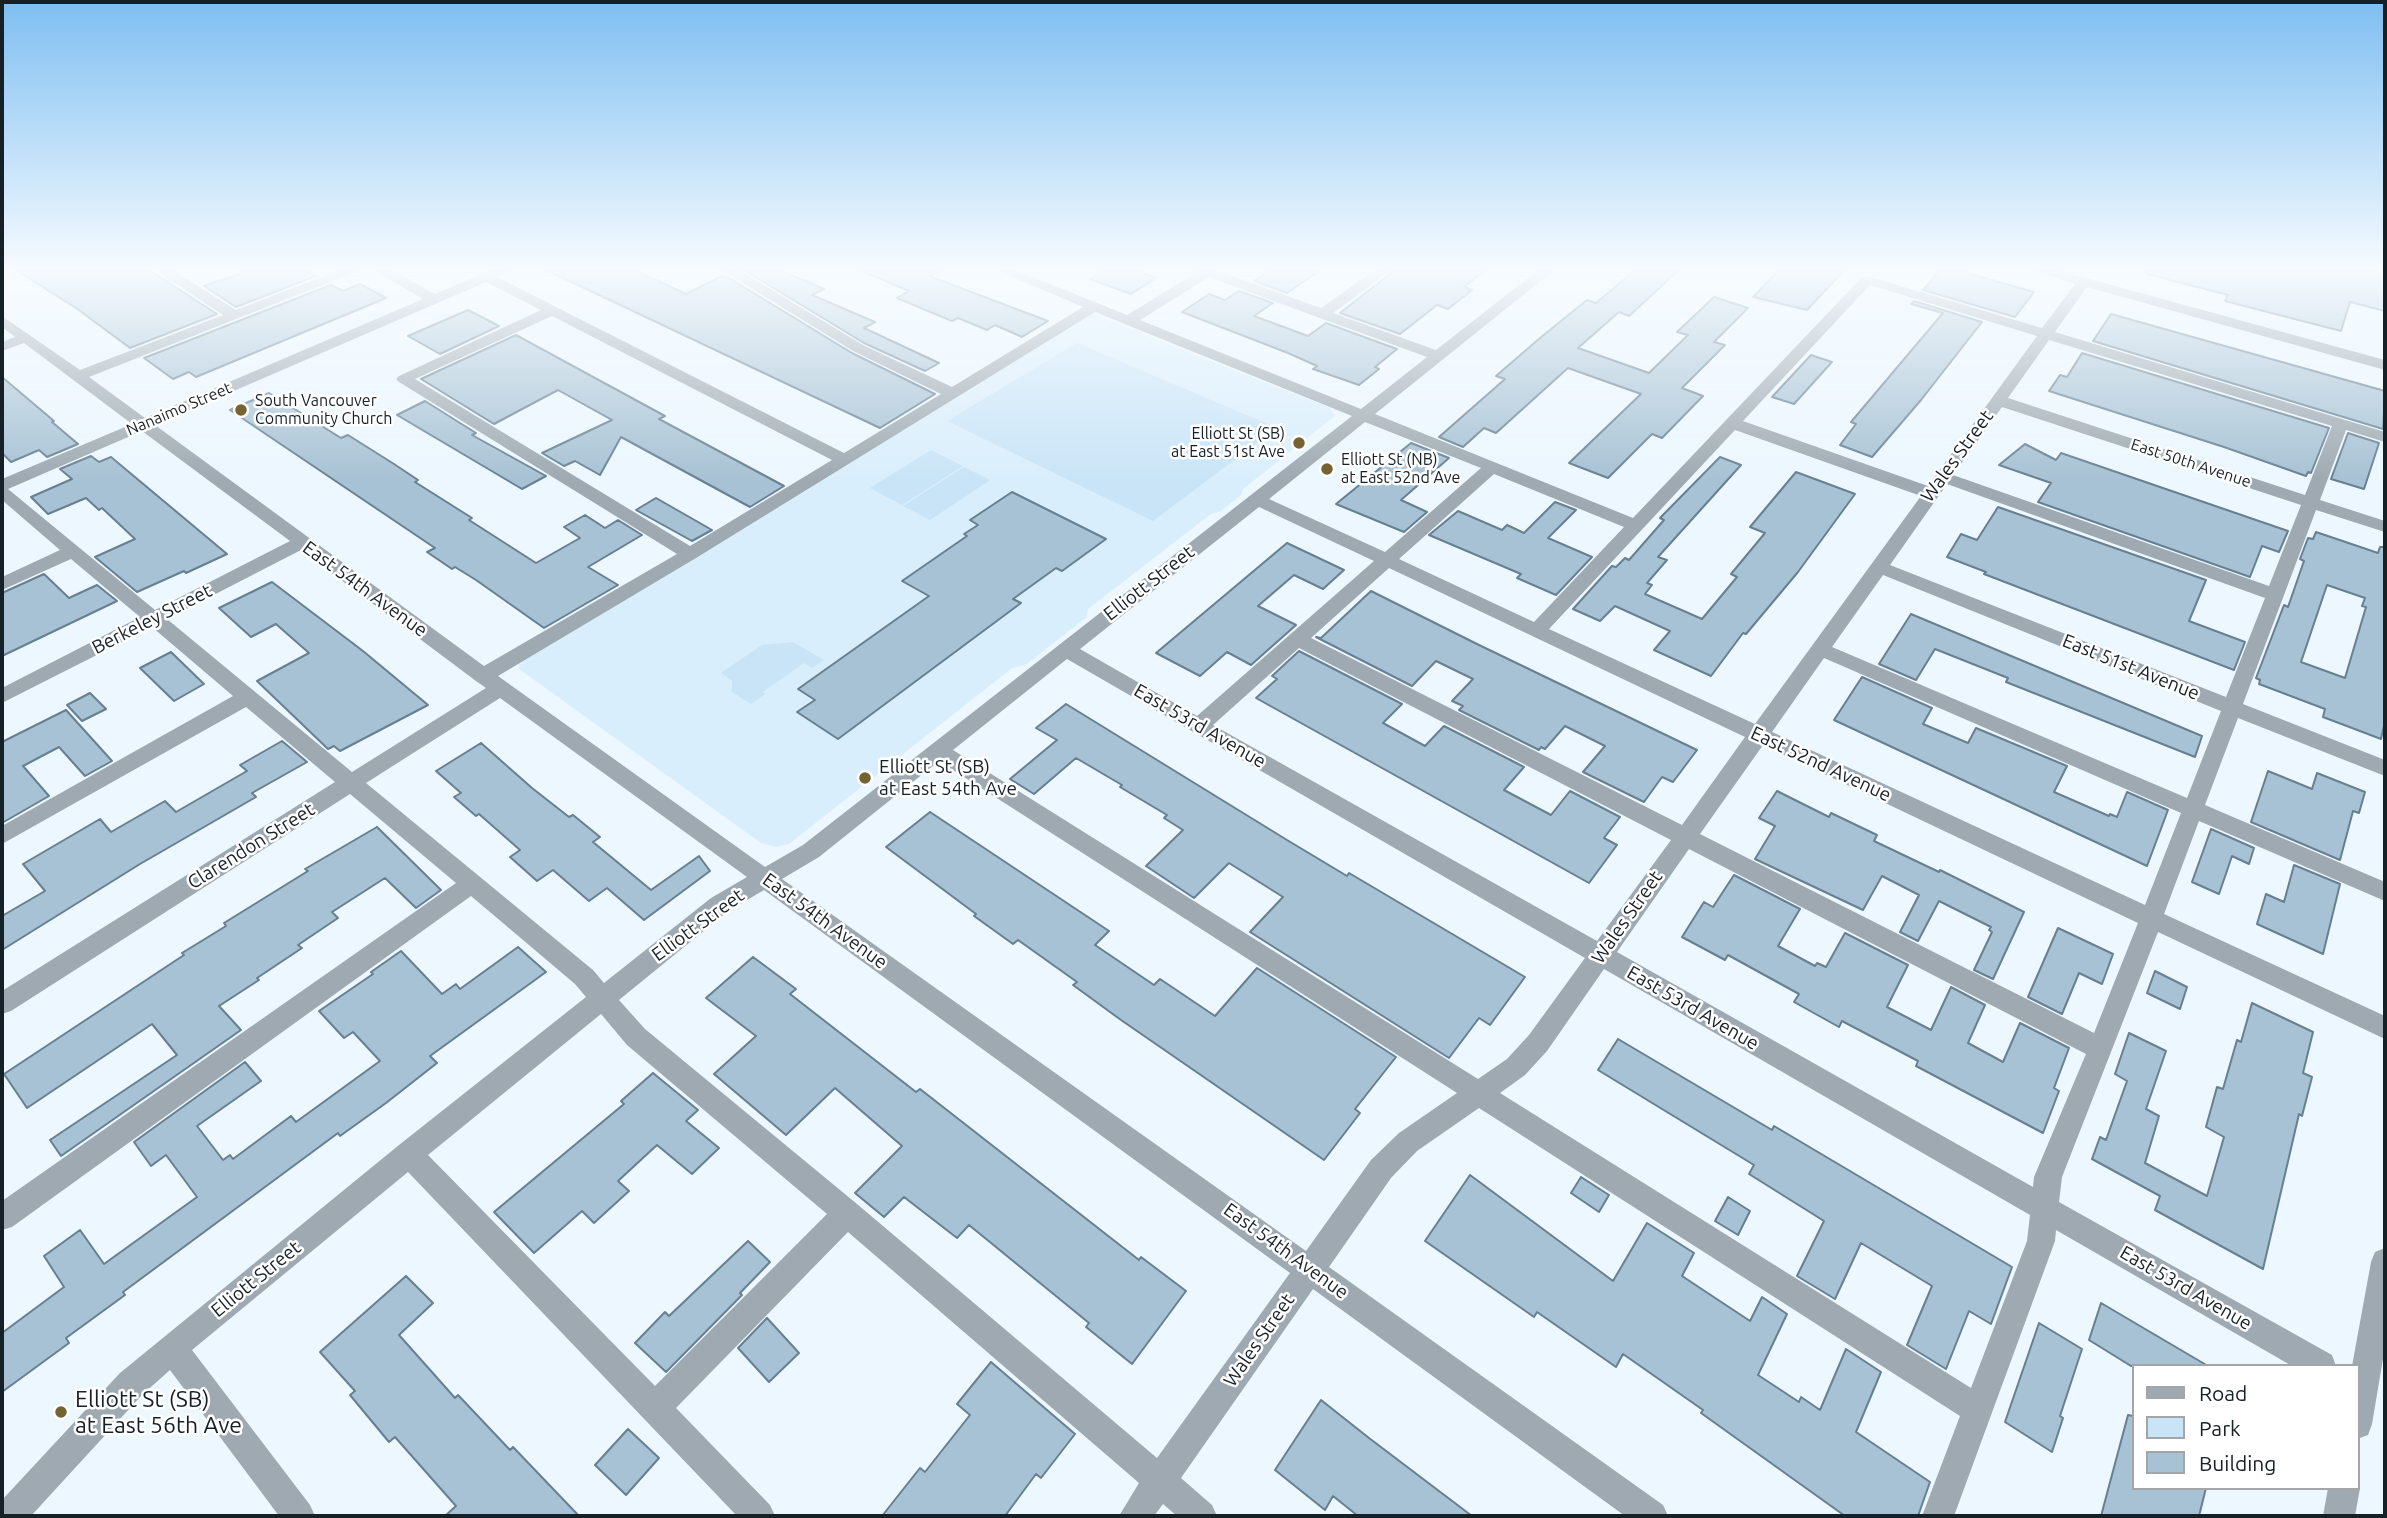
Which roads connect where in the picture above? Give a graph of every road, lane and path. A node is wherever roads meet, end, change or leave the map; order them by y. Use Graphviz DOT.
graph roads {
  1 [pos="25,338"];
  2 [pos="178,338"];
  3 [pos="344,338"];
  4 [pos="493,338"];
  5 [pos="604,338"];
  6 [pos="841,338"];
  7 [pos="1043,338"];
  8 [pos="1174,338"];
  9 [pos="1387,338"];
  10 [pos="1460,338"];
  11 [pos="1812,338"];
  12 [pos="2042,338"];
  13 [pos="2058,338"];
  14 [pos="2286,338"];
  15 [pos="2,346"];
  16 [pos="1437,356"];
  17 [pos="2385,365"];
  18 [pos="78,376"];
  19 [pos="952,393"];
  20 [pos="1997,400"];
  21 [pos="1363,413"];
  22 [pos="1732,423"];
  23 [pos="2341,423"];
  24 [pos="142,425"];
  25 [pos="2385,437"];
  26 [pos="844,459"];
  27 [pos="1492,467"];
  28 [pos="2,485"];
  29 [pos="1936,485"];
  30 [pos="2,492"];
  31 [pos="1256,499"];
  32 [pos="2309,502"];
  33 [pos="1636,526"];
  34 [pos="2385,527"];
  35 [pos="302,542"];
  36 [pos="73,551"];
  37 [pos="690,554"];
  38 [pos="1386,561"];
  39 [pos="1877,566"];
  40 [pos="2,584"];
  41 [pos="2276,595"];
  42 [pos="153,619"];
  43 [pos="1538,630"];
  44 [pos="1297,639"];
  45 [pos="1818,648"];
  46 [pos="1064,649"];
  47 [pos="491,682"];
  48 [pos="2,696"];
  49 [pos="247,697"];
  50 [pos="2231,706"];
  51 [pos="1200,726"];
  52 [pos="1758,734"];
  53 [pos="937,750"];
  54 [pos="2385,768"];
  55 [pos="351,783"];
  56 [pos="2193,810"];
  57 [pos="2,836"];
  58 [pos="1684,836"];
  59 [pos="765,878"];
  60 [pos="472,883"];
  61 [pos="2385,892"];
  62 [pos="2150,920"];
  63 [pos="1600,955"];
  64 [pos="603,998"];
  65 [pos="2,1003"];
  66 [pos="2385,1028"];
  67 [pos="2101,1049"];
  68 [pos="1477,1094"];
  69 [pos="409,1154"];
  70 [pos="2045,1208"];
  71 [pos="847,1213"];
  72 [pos="2,1217"];
  73 [pos="2385,1262"];
  74 [pos="1310,1268"];
  75 [pos="172,1348"];
  76 [pos="2318,1364"];
  77 [pos="2361,1388"];
  78 [pos="2359,1406"];
  79 [pos="655,1408"];
  80 [pos="1976,1409"];
  81 [pos="1159,1481"];
  82 [pos="2344,1490"];
  83 [pos="9,1516"];
  84 [pos="299,1516"];
  85 [pos="759,1516"];
  86 [pos="1135,1516"];
  87 [pos="1200,1516"];
  88 [pos="1652,1516"];
  89 [pos="1938,1516"];
  90 [pos="2339,1516"];
  1 -- 15 [label="street"];
  1 -- 18 [label="street, East 54th Avenue"];
  2 -- 18 [label="street"];
  3 -- 24 [label="street, Nanaimo Street"];
  4 -- 37 [label="street"];
  5 -- 26 [label="street"];
  6 -- 19 [label="street"];
  7 -- 19 [label="street, Clarendon Street"];
  8 -- 21 [label="street"];
  9 -- 16 [label="street"];
  10 -- 16 [label="street, Elliott Street"];
  11 -- 22 [label="street"];
  12 -- 20 [label="street, Wales Street"];
  13 -- 23 [label="street"];
  14 -- 17 [label="street"];
  16 -- 21 [label="street, Elliott Street"];
  18 -- 24 [label="street, East 54th Avenue"];
  19 -- 26 [label="street, Clarendon Street"];
  20 -- 29 [label="street, Wales Street"];
  20 -- 32 [label="street, East 50th Avenue"];
  21 -- 27 [label="street"];
  21 -- 31 [label="street, Elliott Street"];
  22 -- 29 [label="street"];
  22 -- 33 [label="street"];
  23 -- 25 [label="street"];
  23 -- 32 [label="street"];
  24 -- 28 [label="street, Nanaimo Street"];
  24 -- 35 [label="street, East 54th Avenue"];
  26 -- 37 [label="street, Clarendon Street"];
  27 -- 33 [label="street"];
  27 -- 38 [label="street"];
  29 -- 39 [label="street, Wales Street"];
  29 -- 41 [label="street"];
  30 -- 36 [label="street"];
  31 -- 38 [label="street, East 52nd Avenue"];
  31 -- 46 [label="street, Elliott Street"];
  32 -- 34 [label="street, East 50th Avenue"];
  32 -- 41 [label="street"];
  33 -- 43 [label="street"];
  35 -- 42 [label="street, Berkeley Street"];
  35 -- 47 [label="street, East 54th Avenue"];
  36 -- 40 [label="street"];
  36 -- 42 [label="street"];
  37 -- 47 [label="street, Clarendon Street"];
  38 -- 43 [label="street, East 52nd Avenue"];
  38 -- 44 [label="street"];
  39 -- 45 [label="street, Wales Street"];
  39 -- 50 [label="street, East 51st Avenue"];
  41 -- 50 [label="street"];
  42 -- 48 [label="street, Berkeley Street"];
  42 -- 49 [label="street"];
  43 -- 52 [label="street, East 52nd Avenue"];
  44 -- 51 [label="street"];
  44 -- 58 [label="street"];
  45 -- 52 [label="street, Wales Street"];
  45 -- 56 [label="street"];
  46 -- 51 [label="street, East 53rd Avenue"];
  46 -- 53 [label="street, Elliott Street"];
  47 -- 55 [label="street, Clarendon Street"];
  47 -- 59 [label="street, East 54th Avenue"];
  49 -- 55 [label="street"];
  49 -- 57 [label="street"];
  50 -- 54 [label="street, East 51st Avenue"];
  50 -- 56 [label="street"];
  51 -- 63 [label="street, East 53rd Avenue"];
  52 -- 58 [label="street, Wales Street"];
  52 -- 62 [label="street, East 52nd Avenue"];
  53 -- 59 [label="street, Elliott Street"];
  53 -- 68 [label="street"];
  55 -- 60 [label="street"];
  55 -- 65 [label="street, Clarendon Street"];
  56 -- 61 [label="street"];
  56 -- 62 [label="street"];
  58 -- 63 [label="street, Wales Street"];
  58 -- 67 [label="street"];
  59 -- 64 [label="street, Elliott Street"];
  59 -- 74 [label="street, East 54th Avenue"];
  60 -- 64 [label="street"];
  60 -- 72 [label="street"];
  62 -- 66 [label="street, East 52nd Avenue"];
  62 -- 67 [label="street"];
  63 -- 68 [label="street, Wales Street"];
  63 -- 70 [label="street, East 53rd Avenue"];
  64 -- 69 [label="street, Elliott Street"];
  64 -- 71 [label="street"];
  67 -- 70 [label="street"];
  68 -- 74 [label="street, Wales Street"];
  68 -- 80 [label="street"];
  69 -- 75 [label="street, Elliott Street"];
  69 -- 79 [label="street"];
  70 -- 76 [label="street, East 53rd Avenue"];
  70 -- 80 [label="street"];
  71 -- 79 [label="street"];
  71 -- 81 [label="street"];
  73 -- 77 [label="street"];
  74 -- 81 [label="street, Wales Street"];
  74 -- 88 [label="street, East 54th Avenue"];
  75 -- 83 [label="street, Elliott Street"];
  75 -- 84 [label="street"];
  77 -- 78 [label="street"];
  79 -- 85 [label="street"];
  80 -- 89 [label="street"];
  81 -- 86 [label="street, Wales Street"];
  81 -- 87 [label="street"];
  82 -- 90 [label="street"];
}
